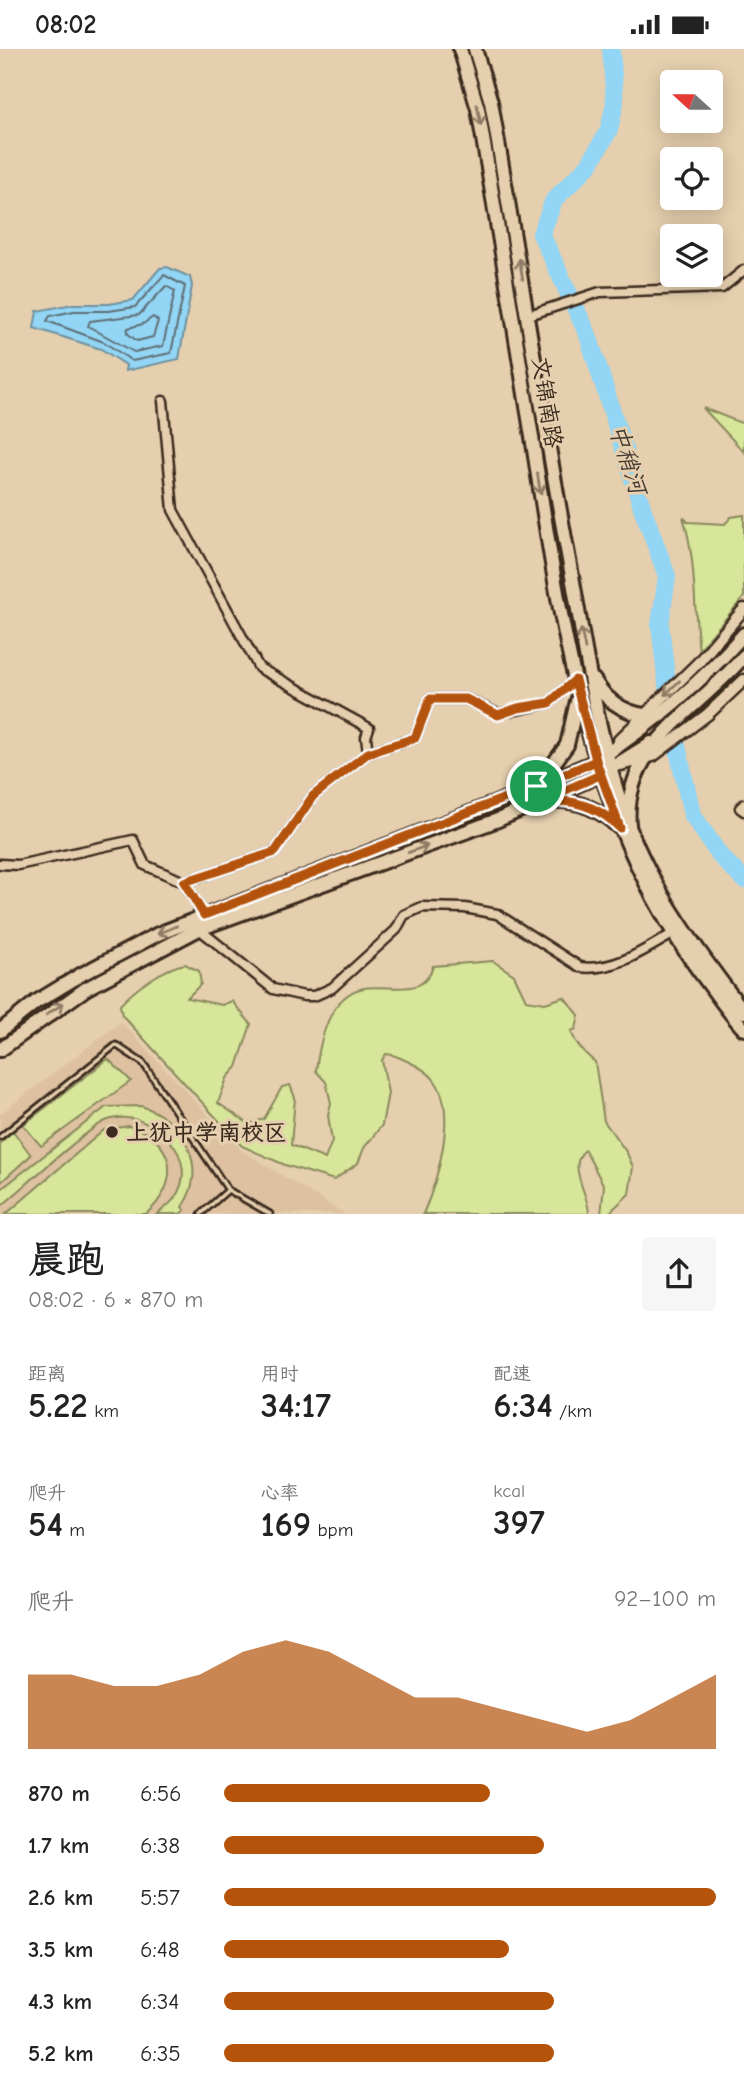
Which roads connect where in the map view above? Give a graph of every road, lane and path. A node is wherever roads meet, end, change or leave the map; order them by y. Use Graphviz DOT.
graph roads {
  1 [pos="460,49"];
  2 [pos="475,49"];
  3 [pos="744,270"];
  4 [pos="529,316"];
  5 [pos="163,401"];
  6 [pos="744,609"];
  7 [pos="744,634"];
  8 [pos="744,656"];
  9 [pos="588,662"];
  10 [pos="575,680"];
  11 [pos="744,680"];
  12 [pos="645,718"];
  13 [pos="657,739"];
  14 [pos="368,753"];
  15 [pos="601,757"];
  16 [pos="648,758"];
  17 [pos="605,771"];
  18 [pos="536,786"];
  19 [pos="536,803"];
  20 [pos="744,804"];
  21 [pos="744,811"];
  22 [pos="624,827"];
  23 [pos="0,864"];
  24 [pos="184,882"];
  25 [pos="204,915"];
  26 [pos="200,929"];
  27 [pos="674,933"];
  28 [pos="744,1012"];
  29 [pos="744,1029"];
  30 [pos="0,1031"];
  31 [pos="0,1050"];
  32 [pos="0,1137"];
  33 [pos="228,1190"];
  34 [pos="201,1214"];
  35 [pos="270,1214"];
  1 -- 10 [label="main road, 文锦南路, one-way"];
  4 -- 2 [label="main road, 文锦南路, one-way"];
  3 -- 4 [label="street"];
  9 -- 4 [label="main road, 文锦南路, one-way"];
  5 -- 14 [label="street"];
  6 -- 12 [label="street, one-way"];
  7 -- 12 [label="main road"];
  8 -- 13 [label="main road"];
  9 -- 12 [label="main road"];
  9 -- 15 [label="main road, 文锦南路"];
  10 -- 14 [label="street"];
  10 -- 15 [label="main road, 文锦南路"];
  10 -- 18 [label="main road"];
  11 -- 16 [label="street"];
  12 -- 15 [label="main road"];
  13 -- 16 [label="main road"];
  13 -- 17 [label="main road"];
  14 -- 24 [label="street"];
  15 -- 17 [label="main road"];
  15 -- 18 [label="main road"];
  16 -- 17 [label="street"];
  16 -- 22 [label="main road"];
  17 -- 19 [label="main road"];
  17 -- 22 [label="main road"];
  18 -- 25 [label="main road"];
  19 -- 22 [label="main road"];
  26 -- 19 [label="main road, one-way"];
  20 -- 21 [label="street"];
  22 -- 27 [label="main road"];
  22 -- 28 [label="main road"];
  23 -- 24 [label="street"];
  24 -- 25 [label="street"];
  25 -- 30 [label="main road, one-way"];
  26 -- 27 [label="street"];
  31 -- 26 [label="main road, one-way"];
  27 -- 29 [label="main road"];
  32 -- 33 [label="lane"];
  33 -- 34 [label="lane"];
  33 -- 35 [label="lane"];
}
